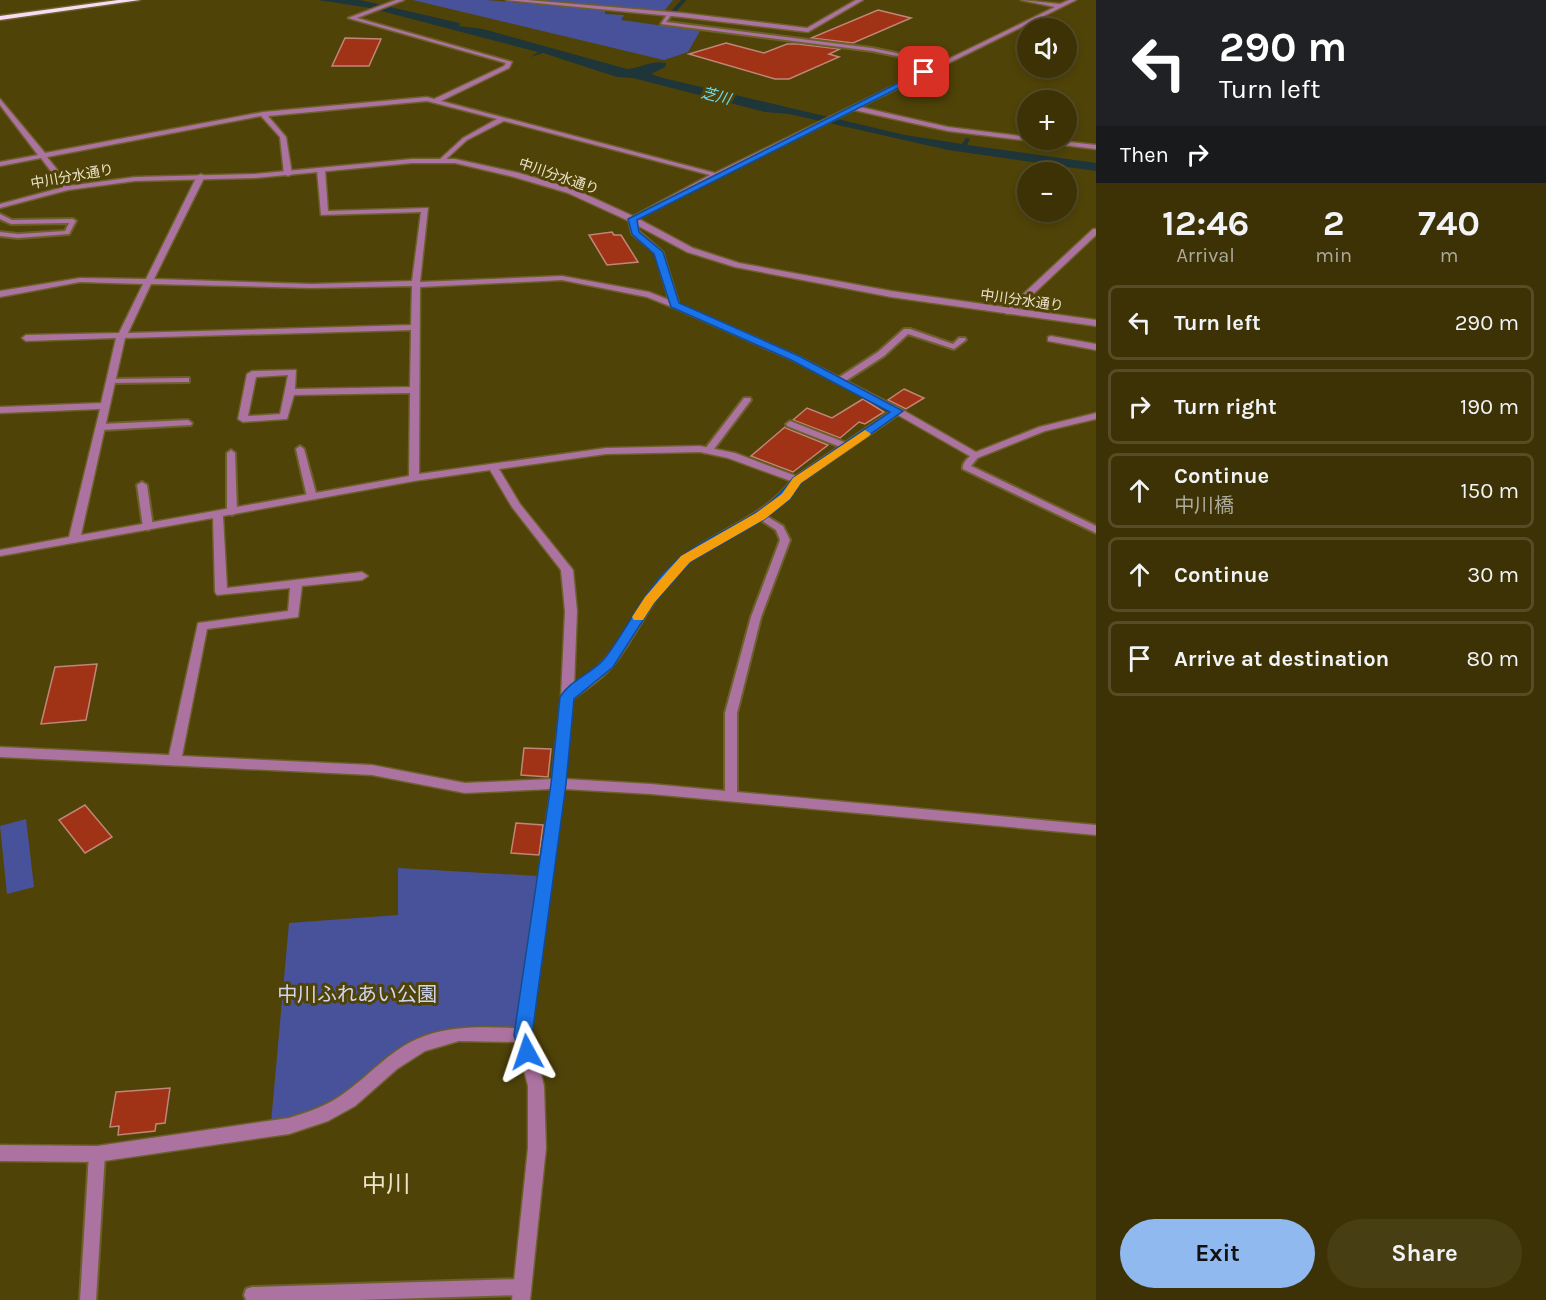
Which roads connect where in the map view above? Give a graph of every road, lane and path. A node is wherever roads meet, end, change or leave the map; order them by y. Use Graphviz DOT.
graph roads {
  1 [pos="115,0"];
  2 [pos="136,0"];
  3 [pos="400,0"];
  4 [pos="509,0"];
  5 [pos="860,0"];
  6 [pos="1024,0"];
  7 [pos="1073,0"];
  8 [pos="1060,6"];
  9 [pos="670,14"];
  10 [pos="0,16"];
  11 [pos="941,63"];
  12 [pos="0,101"];
  13 [pos="435,101"];
  14 [pos="853,109"];
  15 [pos="263,114"];
  16 [pos="503,119"];
  17 [pos="1096,147"];
  18 [pos="44,156"];
  19 [pos="441,161"];
  20 [pos="0,164"];
  21 [pos="321,170"];
  22 [pos="288,174"];
  23 [pos="716,175"];
  24 [pos="201,176"];
  25 [pos="68,188"];
  26 [pos="0,206"];
  27 [pos="0,216"];
  28 [pos="632,219"];
  29 [pos="1096,231"];
  30 [pos="0,234"];
  31 [pos="148,280"];
  32 [pos="416,284"];
  33 [pos="0,294"];
  34 [pos="675,305"];
  35 [pos="1009,312"];
  36 [pos="1096,323"];
  37 [pos="416,327"];
  38 [pos="122,334"];
  39 [pos="26,338"];
  40 [pos="1051,339"];
  41 [pos="962,340"];
  42 [pos="1096,347"];
  43 [pos="186,380"];
  44 [pos="841,380"];
  45 [pos="111,381"];
  46 [pos="415,390"];
  47 [pos="290,392"];
  48 [pos="747,400"];
  49 [pos="106,406"];
  50 [pos="0,410"];
  51 [pos="898,411"];
  52 [pos="1096,416"];
  53 [pos="188,423"];
  54 [pos="790,424"];
  55 [pos="102,427"];
  56 [pos="846,446"];
  57 [pos="300,449"];
  58 [pos="708,451"];
  59 [pos="231,453"];
  60 [pos="975,456"];
  61 [pos="493,467"];
  62 [pos="414,478"];
  63 [pos="797,480"];
  64 [pos="142,485"];
  65 [pos="312,497"];
  66 [pos="232,512"];
  67 [pos="218,514"];
  68 [pos="761,516"];
  69 [pos="148,527"];
  70 [pos="1096,530"];
  71 [pos="74,541"];
  72 [pos="0,553"];
  73 [pos="362,576"];
  74 [pos="296,585"];
  75 [pos="567,697"];
  76 [pos="0,752"];
  77 [pos="175,759"];
  78 [pos="558,784"];
  79 [pos="730,795"];
  80 [pos="1096,830"];
  81 [pos="523,1035"];
  82 [pos="0,1153"];
  83 [pos="97,1154"];
  84 [pos="521,1293"];
  85 [pos="252,1295"];
  86 [pos="87,1300"];
  1 -- 10 [label="highway"];
  2 -- 10 [label="highway"];
  3 -- 13 [label="street"];
  4 -- 9 [label="street"];
  5 -- 9 [label="street"];
  6 -- 8 [label="street"];
  7 -- 8 [label="street"];
  8 -- 11 [label="street"];
  9 -- 11 [label="lane"];
  11 -- 14 [label="street"];
  12 -- 18 [label="street"];
  13 -- 15 [label="street"];
  13 -- 16 [label="street"];
  14 -- 17 [label="street"];
  14 -- 23 [label="street"];
  15 -- 18 [label="street"];
  15 -- 22 [label="street"];
  16 -- 19 [label="street"];
  16 -- 23 [label="street"];
  18 -- 20 [label="street"];
  18 -- 25 [label="street"];
  19 -- 21 [label="street, 中川分水通り"];
  19 -- 28 [label="street, 中川分水通り"];
  21 -- 22 [label="street, 中川分水通り"];
  21 -- 32 [label="street"];
  22 -- 24 [label="street, 中川分水通り"];
  23 -- 28 [label="street"];
  24 -- 25 [label="street, 中川分水通り"];
  24 -- 31 [label="street"];
  25 -- 26 [label="street, 中川分水通り"];
  27 -- 30 [label="lane"];
  28 -- 34 [label="street"];
  28 -- 35 [label="street, 中川分水通り"];
  29 -- 35 [label="street"];
  31 -- 32 [label="street"];
  31 -- 33 [label="street"];
  31 -- 38 [label="street"];
  32 -- 34 [label="street"];
  32 -- 37 [label="street"];
  34 -- 44 [label="street"];
  35 -- 36 [label="street, 中川分水通り"];
  37 -- 38 [label="street"];
  37 -- 46 [label="street"];
  38 -- 39 [label="street"];
  38 -- 45 [label="street"];
  40 -- 42 [label="street"];
  41 -- 44 [label="lane"];
  43 -- 45 [label="lane"];
  44 -- 51 [label="street"];
  45 -- 49 [label="street"];
  46 -- 47 [label="street"];
  46 -- 62 [label="street"];
  47 -- 47 [label="street"];
  48 -- 58 [label="lane"];
  49 -- 50 [label="street"];
  49 -- 55 [label="street"];
  51 -- 56 [label="street"];
  51 -- 60 [label="street"];
  52 -- 60 [label="street"];
  53 -- 55 [label="lane"];
  54 -- 56 [label="lane"];
  55 -- 71 [label="street"];
  56 -- 63 [label="street"];
  57 -- 65 [label="lane"];
  58 -- 61 [label="street"];
  58 -- 63 [label="street"];
  59 -- 66 [label="lane"];
  60 -- 70 [label="lane"];
  61 -- 62 [label="street"];
  61 -- 75 [label="street"];
  62 -- 65 [label="street"];
  63 -- 68 [label="street"];
  64 -- 69 [label="lane"];
  65 -- 66 [label="street"];
  66 -- 67 [label="street"];
  67 -- 69 [label="street"];
  67 -- 74 [label="street"];
  68 -- 75 [label="street"];
  68 -- 79 [label="lane"];
  69 -- 71 [label="street"];
  71 -- 72 [label="street"];
  73 -- 74 [label="street"];
  74 -- 77 [label="street"];
  75 -- 78 [label="street"];
  76 -- 77 [label="street"];
  77 -- 78 [label="street"];
  78 -- 79 [label="street"];
  78 -- 81 [label="street"];
  79 -- 80 [label="street"];
  81 -- 83 [label="street"];
  81 -- 84 [label="street"];
  82 -- 83 [label="street"];
  83 -- 86 [label="lane"];
  84 -- 85 [label="lane"];
}
